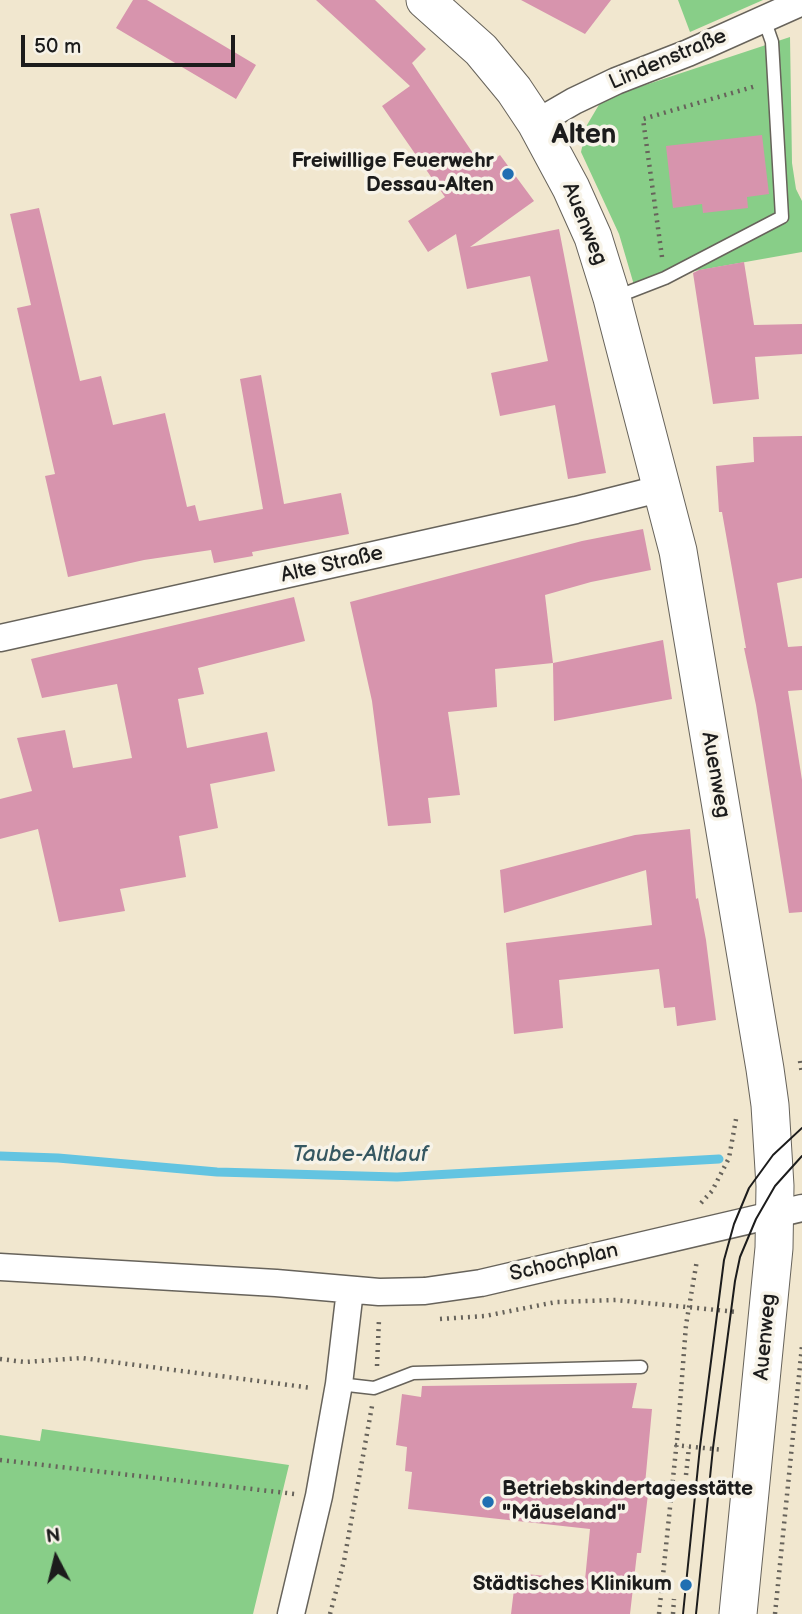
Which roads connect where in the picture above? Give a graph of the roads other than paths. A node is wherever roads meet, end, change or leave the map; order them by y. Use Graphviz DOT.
graph roads {
  1 [pos="425,0"];
  2 [pos="802,2"];
  3 [pos="764,19"];
  4 [pos="536,124"];
  5 [pos="612,298"];
  6 [pos="663,488"];
  7 [pos="0,638"];
  8 [pos="788,1211"];
  9 [pos="0,1267"];
  10 [pos="350,1290"];
  11 [pos="641,1367"];
  12 [pos="338,1388"];
  13 [pos="291,1614"];
  14 [pos="738,1614"];
  1 -- 4 [label="main road, Auenweg"];
  2 -- 3 [label="street, Lindenstraße"];
  3 -- 4 [label="street, Lindenstraße"];
  3 -- 5 [label="lane"];
  4 -- 5 [label="main road, Auenweg"];
  5 -- 6 [label="main road, Auenweg"];
  6 -- 7 [label="street, Alte Straße"];
  6 -- 8 [label="main road, Auenweg"];
  8 -- 10 [label="street, Schochplan"];
  8 -- 14 [label="main road, Auenweg"];
  9 -- 10 [label="street, Schochplan"];
  10 -- 12 [label="street"];
  11 -- 12 [label="lane"];
  12 -- 13 [label="street"];
}
